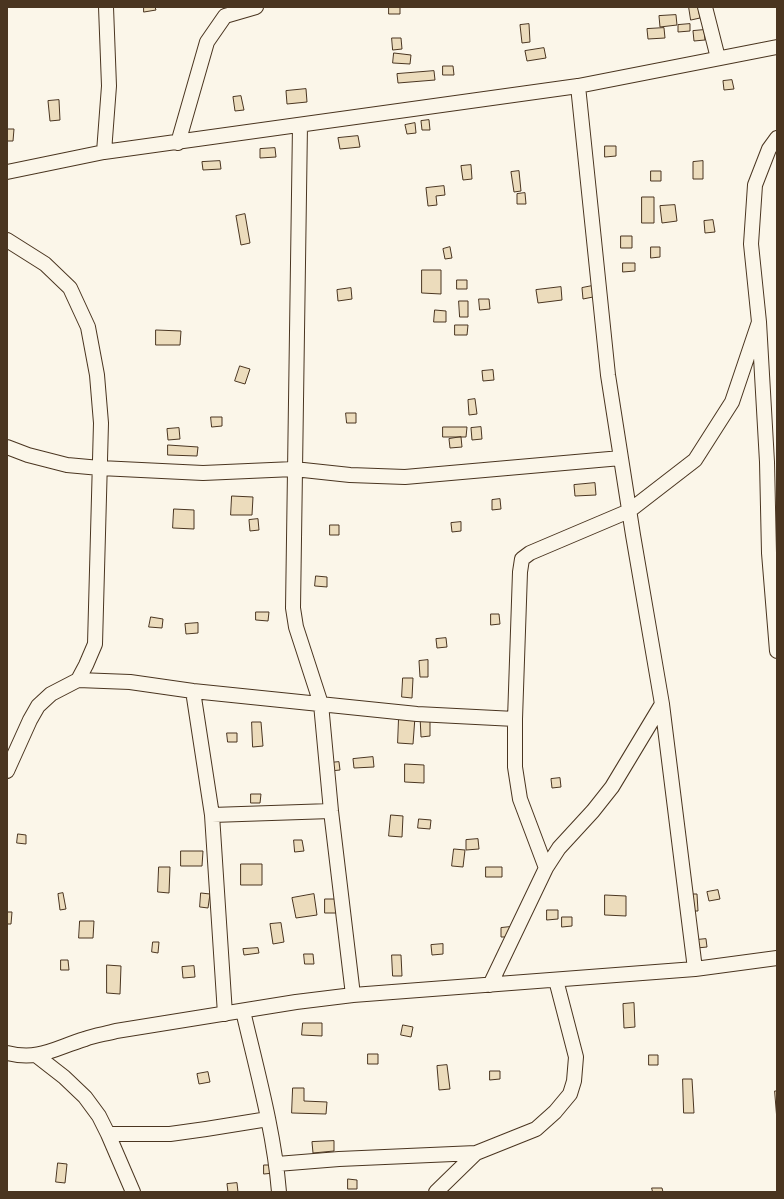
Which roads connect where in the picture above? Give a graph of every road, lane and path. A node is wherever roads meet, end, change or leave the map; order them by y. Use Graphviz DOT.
graph roads {
  1 [pos="106,7"];
  2 [pos="256,7"];
  3 [pos="705,7"];
  4 [pos="777,47"];
  5 [pos="718,58"];
  6 [pos="578,86"];
  7 [pos="300,125"];
  8 [pos="777,138"];
  9 [pos="178,143"];
  10 [pos="104,152"];
  11 [pos="7,172"];
  12 [pos="7,240"];
  13 [pos="759,322"];
  14 [pos="7,447"];
  15 [pos="621,458"];
  16 [pos="100,468"];
  17 [pos="294,469"];
  18 [pos="629,511"];
  19 [pos="777,652"];
  20 [pos="78,680"];
  21 [pos="193,691"];
  22 [pos="321,704"];
  23 [pos="662,704"];
  24 [pos="515,719"];
  25 [pos="7,771"];
  26 [pos="331,811"];
  27 [pos="212,815"];
  28 [pos="546,868"];
  29 [pos="777,958"];
  30 [pos="695,969"];
  31 [pos="556,980"];
  32 [pos="490,985"];
  33 [pos="353,995"];
  34 [pos="243,1011"];
  35 [pos="225,1014"];
  36 [pos="7,1053"];
  37 [pos="37,1056"];
  38 [pos="268,1119"];
  39 [pos="108,1134"];
  40 [pos="476,1154"];
  41 [pos="277,1164"];
  42 [pos="133,1192"];
  43 [pos="279,1192"];
  44 [pos="436,1192"];
  1 -- 10 [label="street"];
  2 -- 9 [label="street"];
  3 -- 5 [label="street"];
  4 -- 5 [label="street"];
  5 -- 6 [label="street"];
  6 -- 7 [label="street"];
  6 -- 15 [label="street"];
  7 -- 9 [label="street"];
  7 -- 17 [label="street"];
  8 -- 13 [label="street"];
  9 -- 10 [label="street"];
  10 -- 11 [label="street"];
  12 -- 16 [label="street"];
  13 -- 18 [label="street"];
  13 -- 19 [label="street"];
  14 -- 16 [label="street"];
  15 -- 17 [label="street"];
  15 -- 18 [label="street"];
  16 -- 17 [label="street"];
  16 -- 20 [label="street"];
  17 -- 22 [label="street"];
  18 -- 23 [label="street"];
  18 -- 24 [label="street"];
  20 -- 21 [label="street"];
  20 -- 25 [label="street"];
  21 -- 22 [label="street"];
  21 -- 27 [label="street"];
  22 -- 24 [label="street"];
  22 -- 26 [label="street"];
  23 -- 28 [label="street"];
  23 -- 30 [label="street"];
  24 -- 28 [label="street"];
  26 -- 27 [label="street"];
  26 -- 33 [label="street"];
  27 -- 35 [label="street"];
  28 -- 32 [label="street"];
  29 -- 30 [label="street"];
  30 -- 31 [label="street"];
  31 -- 32 [label="street"];
  31 -- 40 [label="street"];
  32 -- 33 [label="street"];
  33 -- 34 [label="street"];
  34 -- 35 [label="street"];
  34 -- 38 [label="street"];
  35 -- 37 [label="street"];
  36 -- 37 [label="street"];
  37 -- 39 [label="street"];
  38 -- 39 [label="street"];
  38 -- 41 [label="street"];
  39 -- 42 [label="street"];
  40 -- 41 [label="street"];
  40 -- 44 [label="street"];
  41 -- 43 [label="street"];
}
